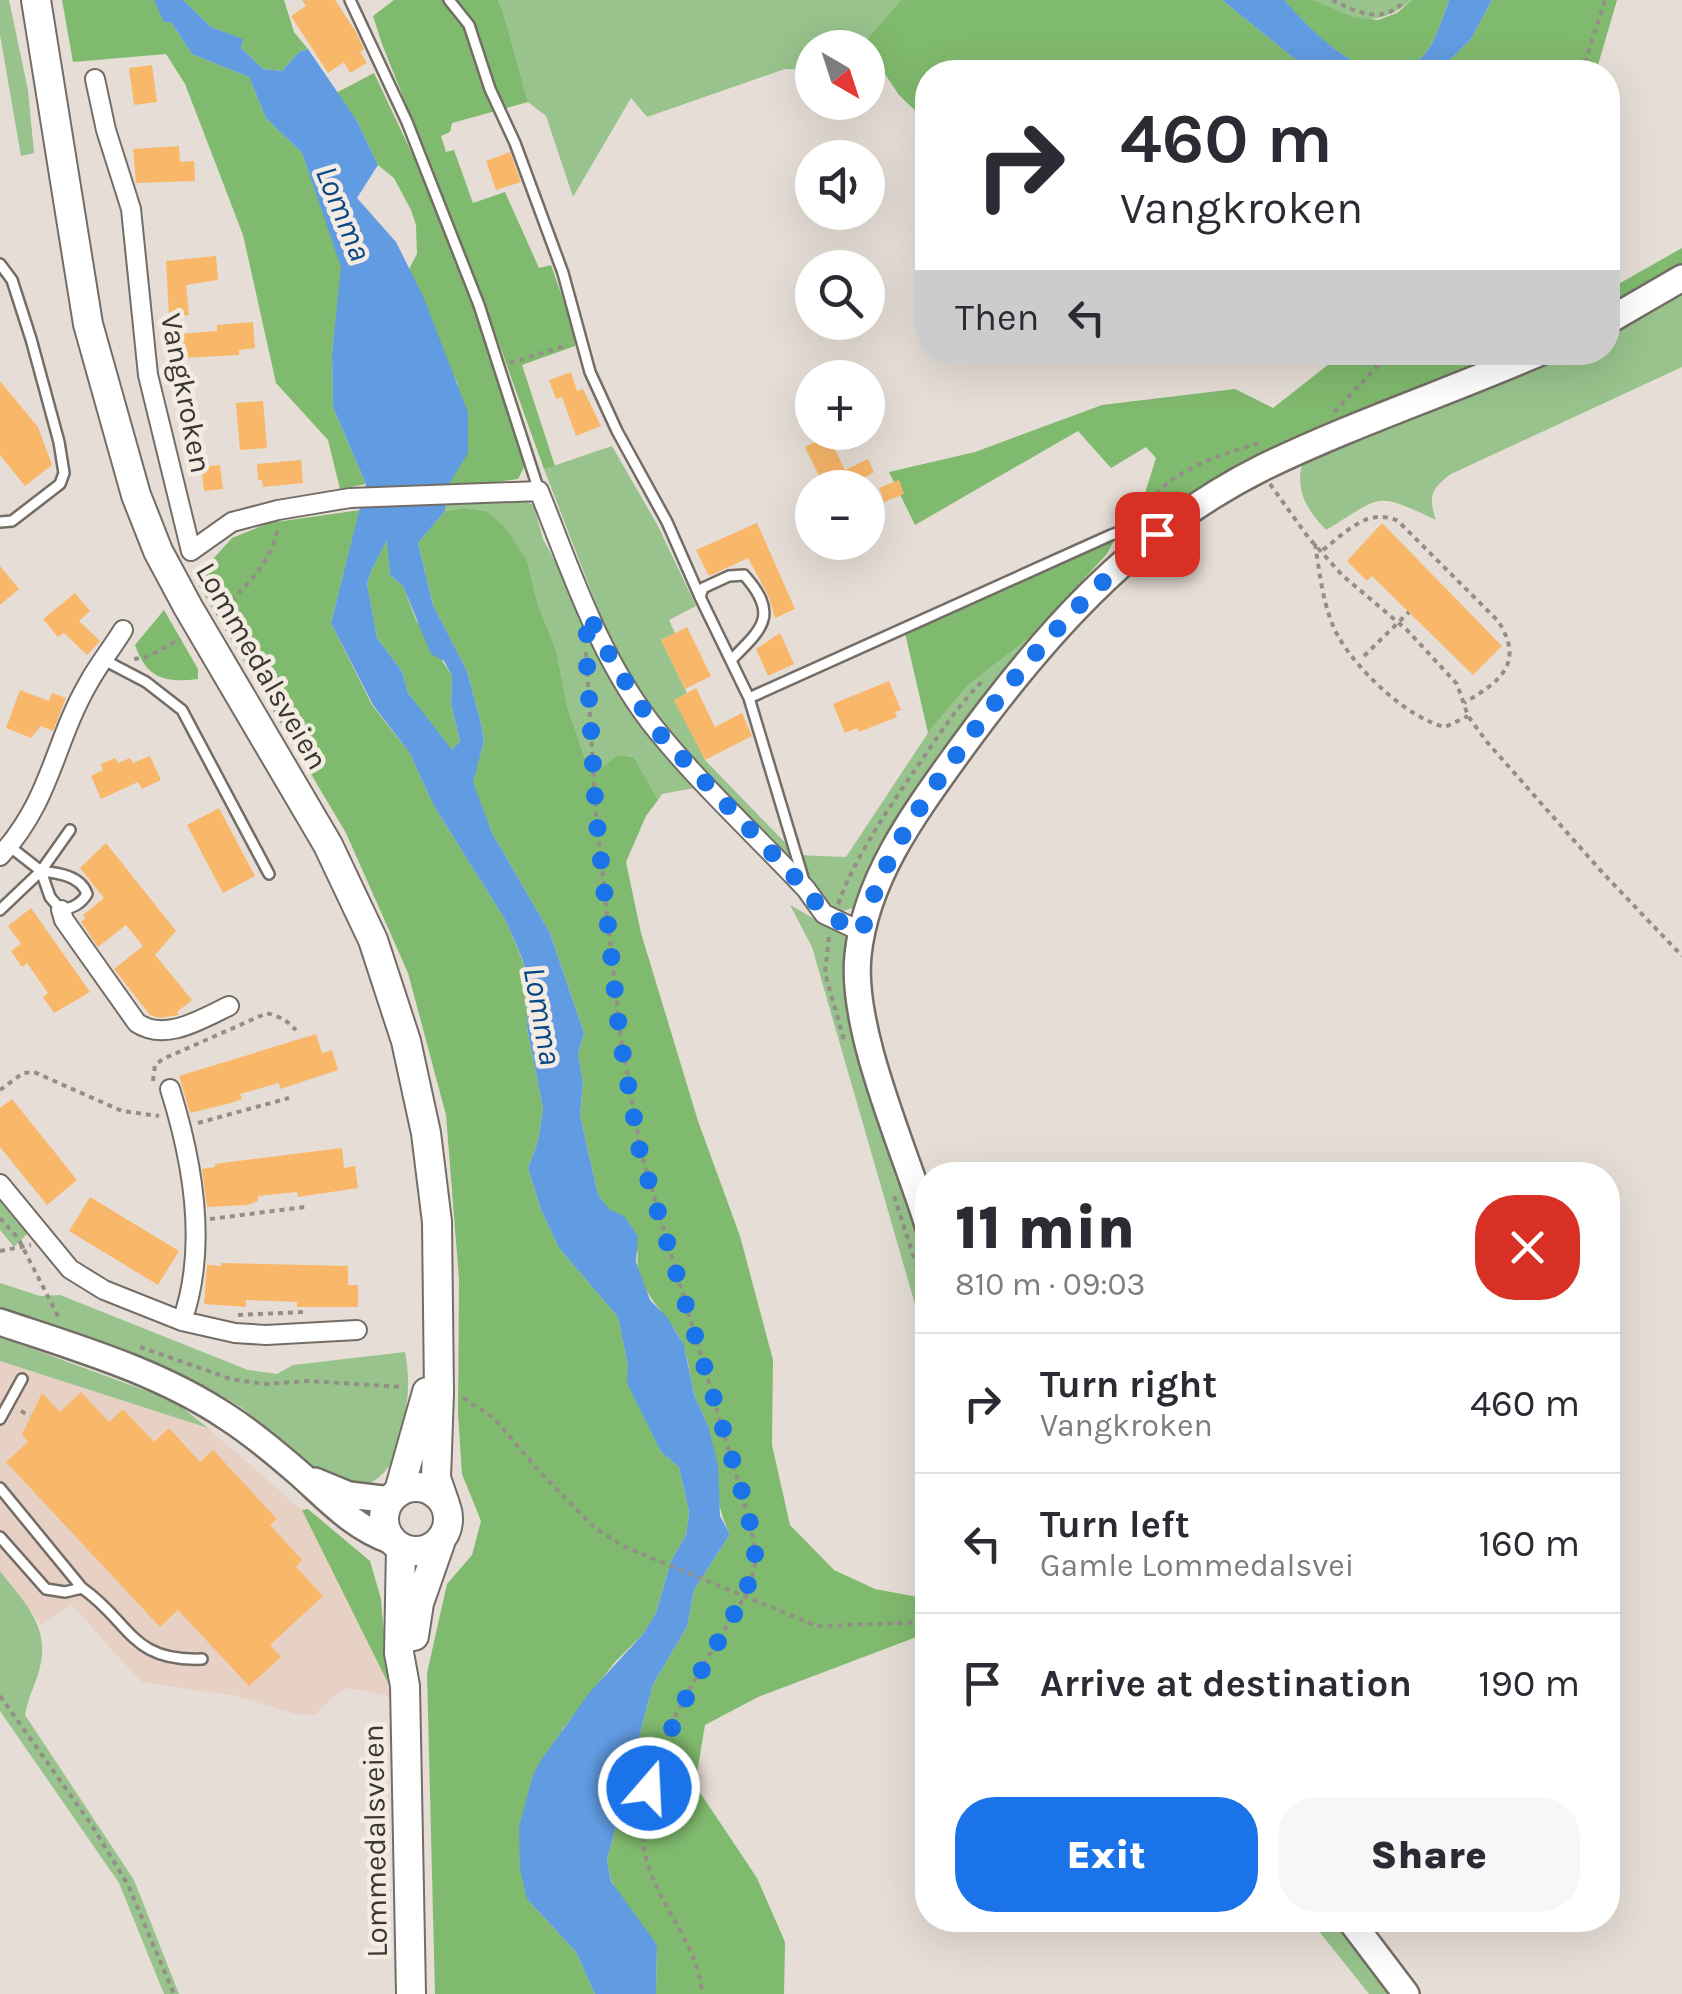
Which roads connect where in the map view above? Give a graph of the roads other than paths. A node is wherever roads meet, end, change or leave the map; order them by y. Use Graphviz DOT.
graph roads {
  1 [pos="36,0"];
  2 [pos="350,0"];
  3 [pos="449,0"];
  4 [pos="95,79"];
  5 [pos="0,264"];
  6 [pos="1682,278"];
  7 [pos="1620,314"];
  8 [pos="1510,365"];
  9 [pos="539,491"];
  10 [pos="0,522"];
  11 [pos="1147,530"];
  12 [pos="700,597"];
  13 [pos="123,630"];
  14 [pos="104,660"];
  15 [pos="731,660"];
  16 [pos="749,698"];
  17 [pos="70,830"];
  18 [pos="4,851"];
  19 [pos="42,871"];
  20 [pos="269,874"];
  21 [pos="806,889"];
  22 [pos="0,910"];
  23 [pos="61,910"];
  24 [pos="862,932"];
  25 [pos="229,1006"];
  26 [pos="170,1089"];
  27 [pos="0,1184"];
  28 [pos="915,1184"];
  29 [pos="182,1321"];
  30 [pos="0,1322"];
  31 [pos="356,1330"];
  32 [pos="436,1357"];
  33 [pos="22,1379"];
  34 [pos="0,1419"];
  35 [pos="302,1475"];
  36 [pos="0,1488"];
  37 [pos="395,1496"];
  38 [pos="445,1504"];
  39 [pos="0,1536"];
  40 [pos="440,1542"];
  41 [pos="397,1544"];
  42 [pos="82,1588"];
  43 [pos="202,1659"];
  44 [pos="404,1686"];
  45 [pos="1359,1932"];
  46 [pos="411,1994"];
  47 [pos="1406,1994"];
  1 -- 32 [label="main road, Lommedalsveien"];
  2 -- 9 [label="lane"];
  3 -- 12 [label="lane"];
  4 -- 9 [label="street, Vangkroken"];
  5 -- 10 [label="lane"];
  6 -- 7 [label="street"];
  8 -- 11 [label="street"];
  9 -- 21 [label="street"];
  11 -- 16 [label="lane"];
  11 -- 24 [label="street"];
  12 -- 15 [label="lane"];
  12 -- 15 [label="lane"];
  13 -- 14 [label="street"];
  14 -- 18 [label="street"];
  14 -- 20 [label="lane"];
  15 -- 16 [label="lane"];
  16 -- 21 [label="lane"];
  17 -- 19 [label="lane"];
  18 -- 19 [label="lane"];
  19 -- 22 [label="lane"];
  19 -- 23 [label="lane"];
  19 -- 23 [label="lane"];
  21 -- 24 [label="street"];
  23 -- 25 [label="street"];
  24 -- 28 [label="street"];
  26 -- 29 [label="street"];
  27 -- 29 [label="street"];
  29 -- 31 [label="street"];
  30 -- 35 [label="street"];
  32 -- 37 [label="main road, Lommedalsveien"];
  32 -- 38 [label="main road, Lommedalsveien"];
  33 -- 34 [label="lane"];
  35 -- 37 [label="street"];
  35 -- 41 [label="street"];
  36 -- 42 [label="lane"];
  37 -- 38 [label="main road"];
  37 -- 41 [label="main road"];
  38 -- 40 [label="main road"];
  39 -- 42 [label="lane"];
  40 -- 41 [label="main road"];
  40 -- 44 [label="main road, Lommedalsveien"];
  41 -- 44 [label="main road, Lommedalsveien"];
  42 -- 43 [label="lane"];
  44 -- 46 [label="main road, Lommedalsveien"];
  45 -- 47 [label="street"];
}
